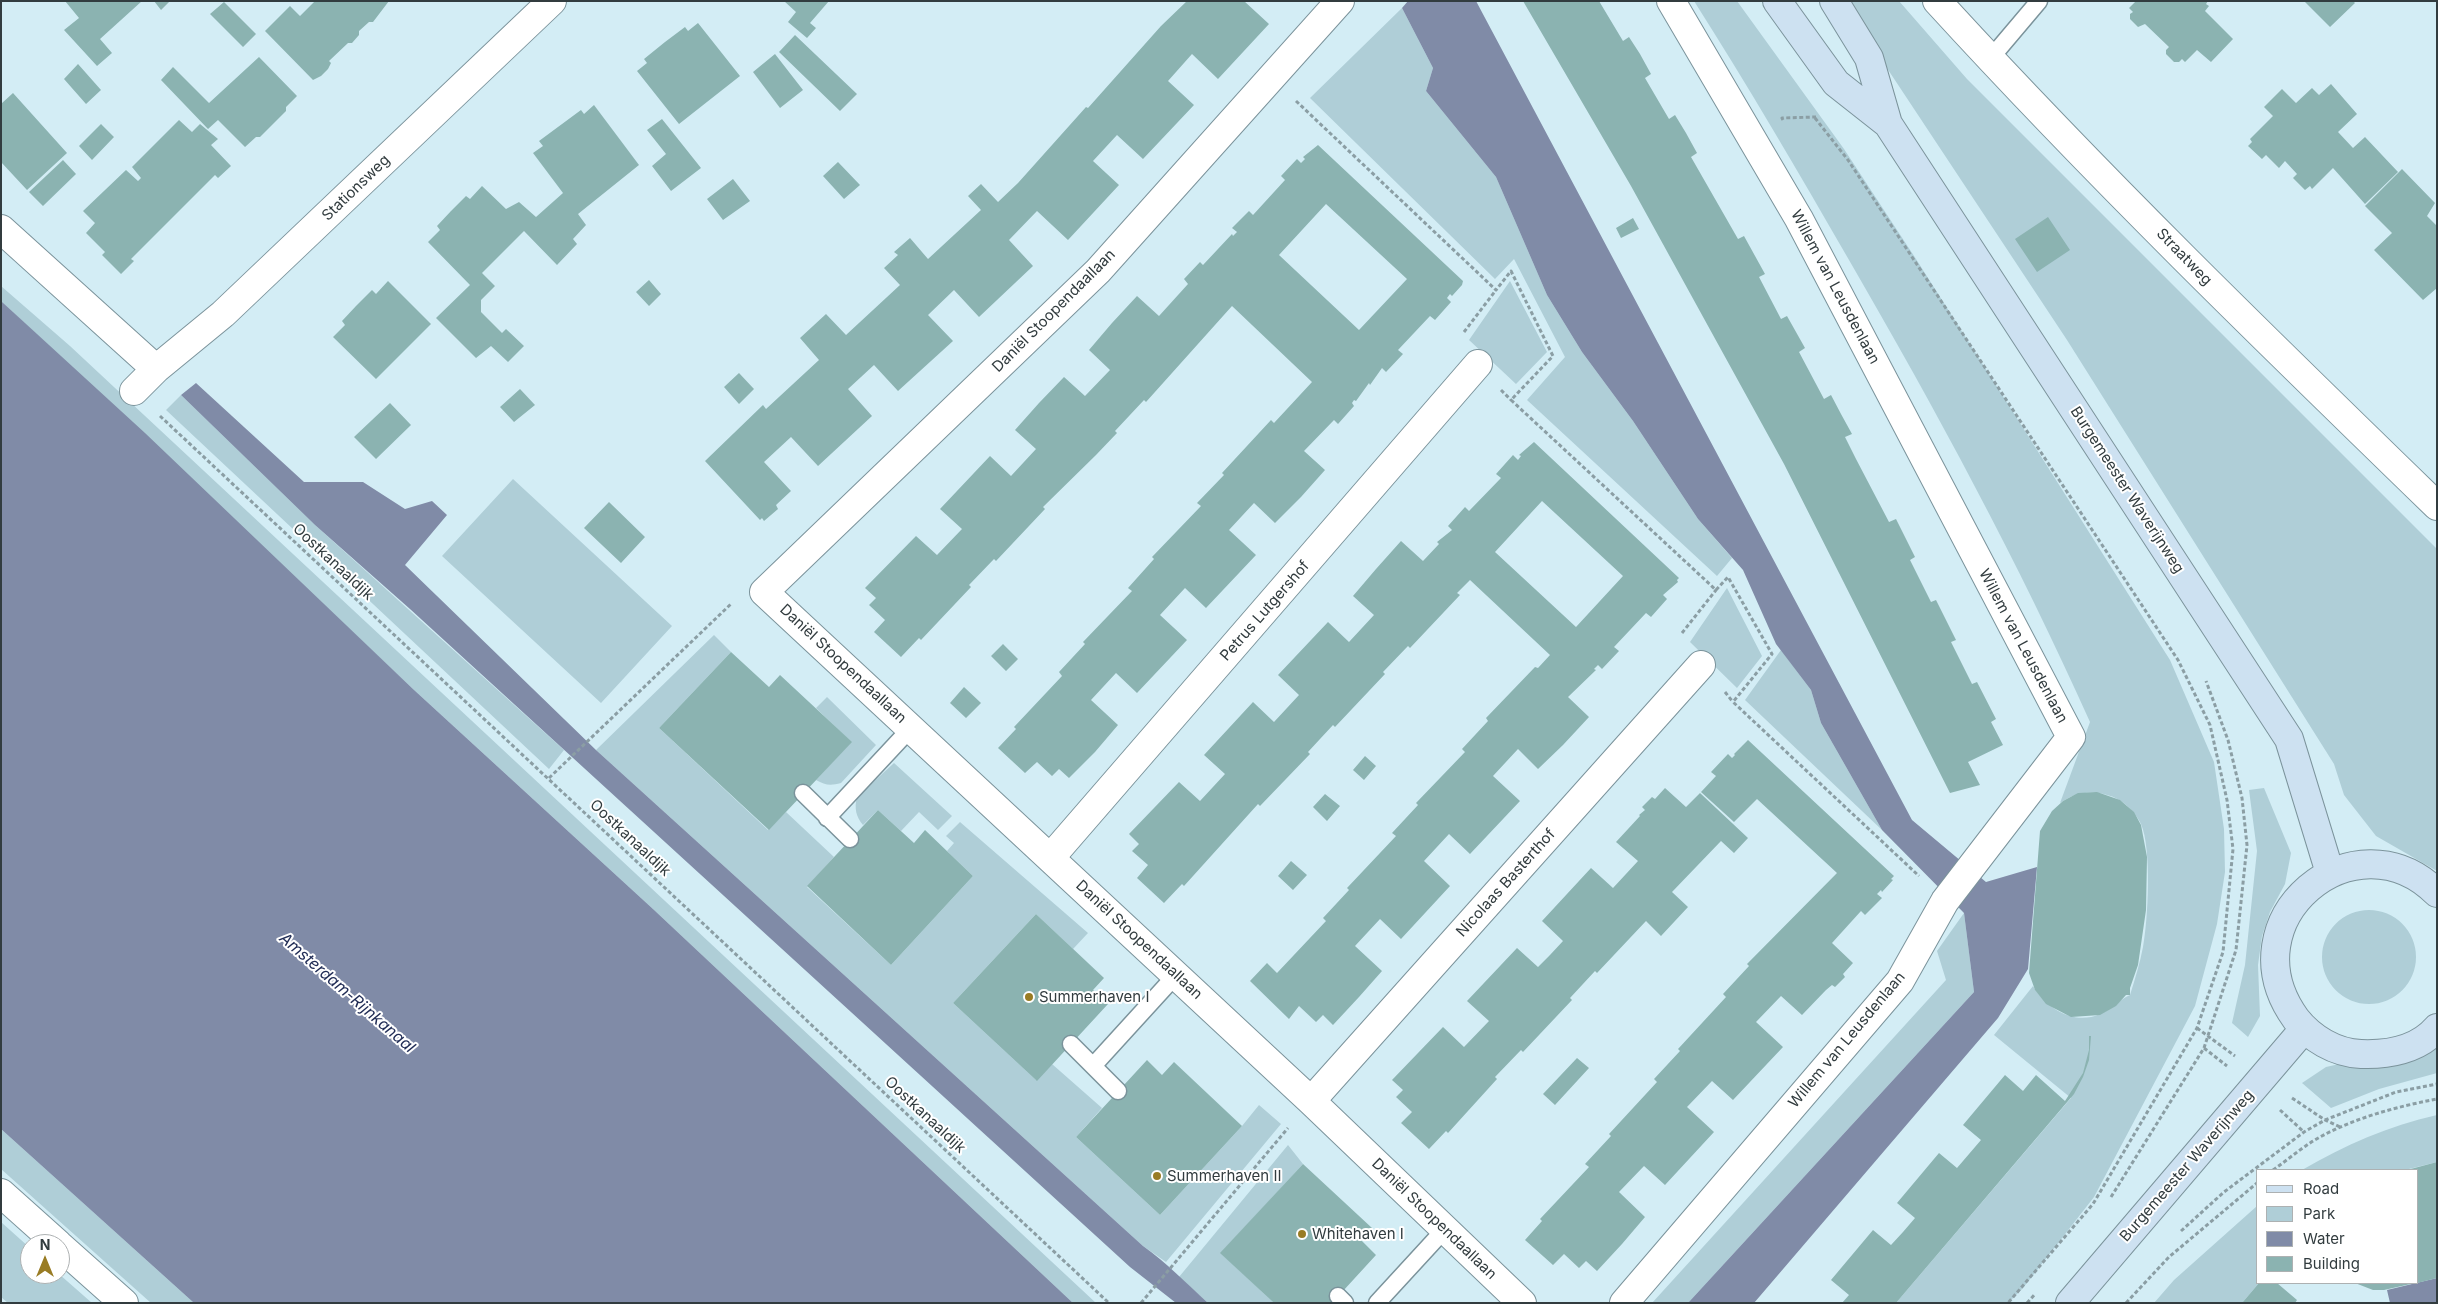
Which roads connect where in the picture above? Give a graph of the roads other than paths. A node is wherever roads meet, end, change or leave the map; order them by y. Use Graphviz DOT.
graph roads {
  1 [pos="552,1"];
  2 [pos="1340,1"];
  3 [pos="1671,1"];
  4 [pos="1777,1"];
  5 [pos="1834,1"];
  6 [pos="1937,1"];
  7 [pos="2039,1"];
  8 [pos="1990,59"];
  9 [pos="1888,124"];
  10 [pos="1,228"];
  11 [pos="1478,364"];
  12 [pos="156,369"];
  13 [pos="134,391"];
  14 [pos="2437,506"];
  15 [pos="1701,665"];
  16 [pos="911,728"];
  17 [pos="803,793"];
  18 [pos="827,818"];
  19 [pos="850,839"];
  20 [pos="1051,857"];
  21 [pos="2330,873"];
  22 [pos="2437,893"];
  23 [pos="1176,975"];
  24 [pos="2437,1028"];
  25 [pos="2304,1029"];
  26 [pos="1071,1044"];
  27 [pos="1093,1066"];
  28 [pos="1118,1091"];
  29 [pos="1310,1101"];
  30 [pos="1,1193"];
  31 [pos="1444,1229"];
  32 [pos="47,1234"];
  33 [pos="70,1255"];
  34 [pos="124,1303"];
  35 [pos="1378,1303"];
  36 [pos="1522,1303"];
  37 [pos="1624,1303"];
  38 [pos="2070,1303"];
  1 -- 12 [label="street, Stationsweg"];
  2 -- 16 [label="street, Daniël Stoopendaallaan"];
  3 -- 37 [label="street, Willem van Leusdenlaan"];
  4 -- 9 [label="main road, Burgemeester Waverijnweg"];
  5 -- 9 [label="main road, Burgemeester Waverijnweg"];
  6 -- 8 [label="street, Straatweg"];
  7 -- 8 [label="lane"];
  8 -- 14 [label="street, Straatweg"];
  9 -- 21 [label="main road, Burgemeester Waverijnweg"];
  10 -- 12 [label="street"];
  11 -- 20 [label="street, Petrus Lutgershof"];
  12 -- 13 [label="street, Stationsweg"];
  15 -- 29 [label="street, Nicolaas Basterthof"];
  16 -- 18 [label="lane"];
  16 -- 20 [label="street, Daniël Stoopendaallaan"];
  17 -- 18 [label="lane"];
  18 -- 19 [label="lane"];
  20 -- 23 [label="street, Daniël Stoopendaallaan"];
  21 -- 22 [label="main road"];
  21 -- 25 [label="main road"];
  23 -- 27 [label="lane"];
  23 -- 29 [label="street, Daniël Stoopendaallaan"];
  24 -- 25 [label="main road"];
  25 -- 38 [label="main road, Burgemeester Waverijnweg"];
  26 -- 27 [label="lane"];
  27 -- 28 [label="lane"];
  29 -- 31 [label="street, Daniël Stoopendaallaan"];
  30 -- 32 [label="street"];
  31 -- 35 [label="lane"];
  31 -- 36 [label="street, Daniël Stoopendaallaan"];
  33 -- 34 [label="street"];
}
